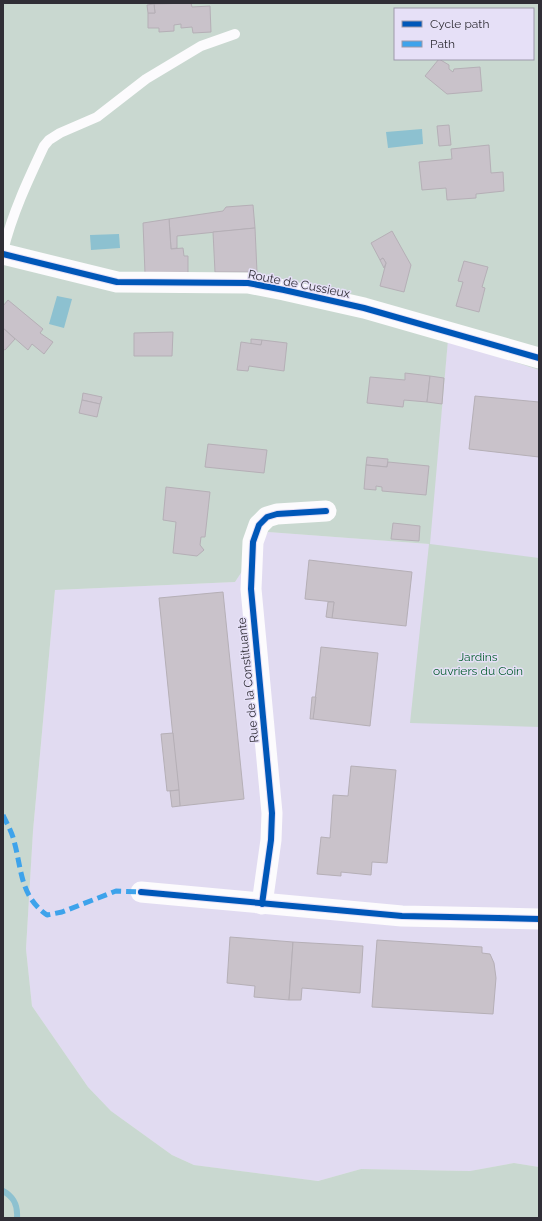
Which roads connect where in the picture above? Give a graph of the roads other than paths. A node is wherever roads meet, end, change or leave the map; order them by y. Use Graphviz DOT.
graph roads {
  1 [pos="234,34"];
  2 [pos="3,251"];
  3 [pos="3,254"];
  4 [pos="539,358"];
  5 [pos="326,511"];
  6 [pos="141,892"];
  7 [pos="262,904"];
  8 [pos="539,919"];
  1 -- 2 [label="lane"];
  3 -- 4 [label="street, Route de Cussieux"];
  5 -- 7 [label="street, Rue de la Constituante"];
  6 -- 7 [label="street"];
  7 -- 8 [label="street"];
}
